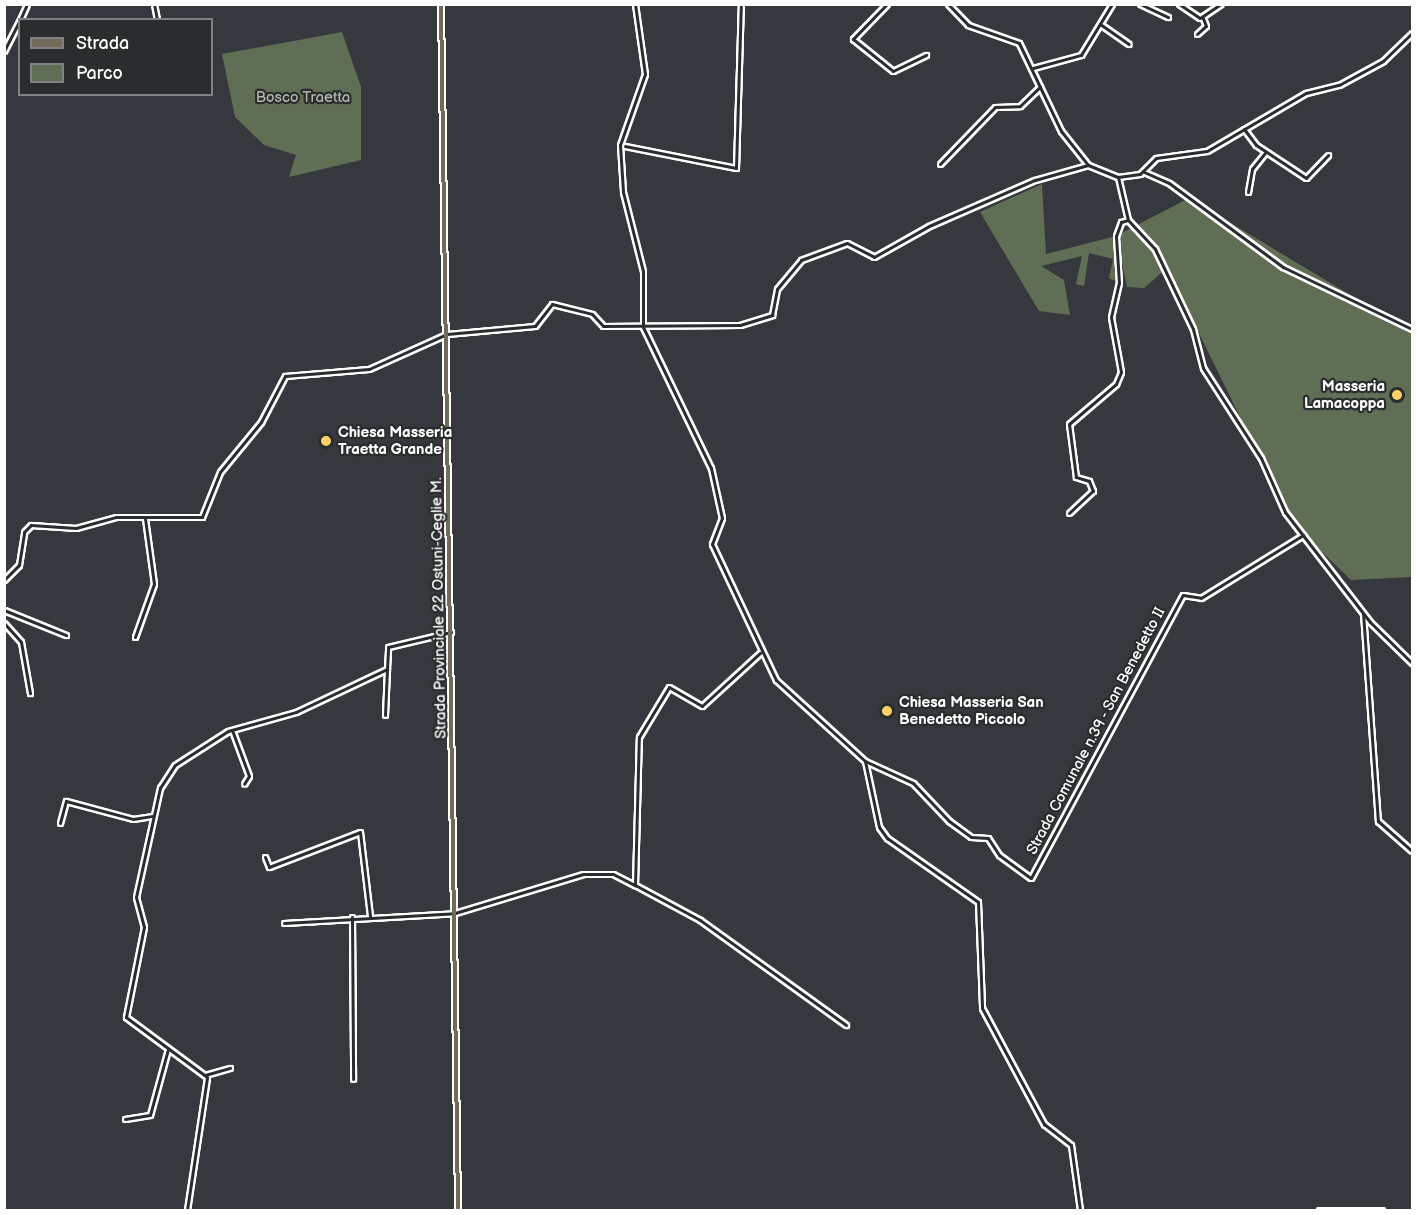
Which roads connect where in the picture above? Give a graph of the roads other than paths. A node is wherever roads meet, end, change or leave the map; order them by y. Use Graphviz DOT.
graph roads {
  1 [pos="27,4"];
  2 [pos="441,4"];
  3 [pos="635,4"];
  4 [pos="741,4"];
  5 [pos="887,4"];
  6 [pos="948,4"];
  7 [pos="1112,4"];
  8 [pos="1140,4"];
  9 [pos="1179,4"];
  10 [pos="1221,4"];
  11 [pos="1168,17"];
  12 [pos="21,18"];
  13 [pos="1203,18"];
  14 [pos="18,24"];
  15 [pos="1100,24"];
  16 [pos="1413,33"];
  17 [pos="1197,34"];
  18 [pos="1129,44"];
  19 [pos="4,51"];
  20 [pos="926,55"];
  21 [pos="1034,68"];
  22 [pos="1040,87"];
  23 [pos="1244,129"];
  24 [pos="625,146"];
  25 [pos="1266,152"];
  26 [pos="1328,156"];
  27 [pos="940,164"];
  28 [pos="1088,165"];
  29 [pos="1144,172"];
  30 [pos="1118,177"];
  31 [pos="1248,192"];
  32 [pos="1128,220"];
  33 [pos="643,327"];
  34 [pos="1413,329"];
  35 [pos="447,334"];
  36 [pos="1069,513"];
  37 [pos="146,518"];
  38 [pos="1303,535"];
  39 [pos="4,580"];
  40 [pos="4,610"];
  41 [pos="1363,611"];
  42 [pos="1370,622"];
  43 [pos="4,623"];
  44 [pos="1365,626"];
  45 [pos="451,632"];
  46 [pos="66,635"];
  47 [pos="135,637"];
  48 [pos="760,653"];
  49 [pos="1413,663"];
  50 [pos="387,669"];
  51 [pos="30,693"];
  52 [pos="385,715"];
  53 [pos="232,730"];
  54 [pos="865,761"];
  55 [pos="244,784"];
  56 [pos="153,816"];
  57 [pos="60,823"];
  58 [pos="1413,851"];
  59 [pos="265,857"];
  60 [pos="635,885"];
  61 [pos="455,913"];
  62 [pos="370,916"];
  63 [pos="352,917"];
  64 [pos="284,923"];
  65 [pos="846,1025"];
  66 [pos="168,1049"];
  67 [pos="230,1068"];
  68 [pos="205,1075"];
  69 [pos="353,1079"];
  70 [pos="125,1119"];
  71 [pos="187,1210"];
  72 [pos="458,1210"];
  73 [pos="1080,1210"];
  74 [pos="1319,1210"];
  75 [pos="1382,1210"];
  1 -- 12 [label="street"];
  2 -- 35 [label="main road, Strada Provinciale 22 Ostuni-Ceglie M."];
  3 -- 33 [label="street"];
  4 -- 24 [label="street"];
  5 -- 20 [label="street"];
  6 -- 21 [label="street"];
  7 -- 15 [label="street"];
  8 -- 11 [label="street"];
  9 -- 13 [label="street"];
  10 -- 13 [label="street"];
  13 -- 17 [label="street"];
  14 -- 19 [label="street"];
  15 -- 18 [label="street"];
  15 -- 21 [label="street"];
  16 -- 23 [label="street"];
  21 -- 22 [label="street"];
  22 -- 27 [label="street"];
  22 -- 28 [label="street"];
  23 -- 25 [label="street"];
  23 -- 29 [label="street"];
  25 -- 26 [label="street"];
  25 -- 31 [label="street"];
  28 -- 30 [label="street"];
  28 -- 33 [label="street"];
  29 -- 30 [label="street"];
  29 -- 34 [label="street"];
  30 -- 32 [label="street"];
  32 -- 36 [label="street"];
  32 -- 38 [label="street"];
  33 -- 35 [label="street"];
  33 -- 48 [label="street"];
  35 -- 37 [label="street"];
  35 -- 45 [label="main road, Strada Provinciale 22 Ostuni-Ceglie M."];
  37 -- 39 [label="street"];
  37 -- 47 [label="street"];
  38 -- 41 [label="street"];
  38 -- 54 [label="street, Strada Comunale n.39 - San Benedetto II"];
  40 -- 46 [label="street"];
  41 -- 42 [label="street"];
  41 -- 44 [label="street"];
  42 -- 44 [label="street"];
  42 -- 49 [label="street"];
  43 -- 51 [label="street"];
  44 -- 58 [label="street"];
  45 -- 50 [label="street"];
  45 -- 61 [label="main road, Strada Provinciale 22 Ostuni-Ceglie M."];
  48 -- 54 [label="street"];
  48 -- 60 [label="street"];
  50 -- 52 [label="street"];
  50 -- 53 [label="street"];
  53 -- 55 [label="street"];
  53 -- 56 [label="street"];
  54 -- 73 [label="street"];
  56 -- 57 [label="street"];
  56 -- 66 [label="street"];
  59 -- 62 [label="street"];
  60 -- 61 [label="street"];
  60 -- 65 [label="street"];
  61 -- 62 [label="street"];
  61 -- 72 [label="main road, Strada Provinciale 22 Ostuni-Ceglie M."];
  62 -- 63 [label="street"];
  63 -- 64 [label="street"];
  63 -- 69 [label="street"];
  66 -- 68 [label="street"];
  66 -- 70 [label="street"];
  67 -- 68 [label="street"];
  68 -- 71 [label="street"];
  74 -- 75 [label="street"];
}
